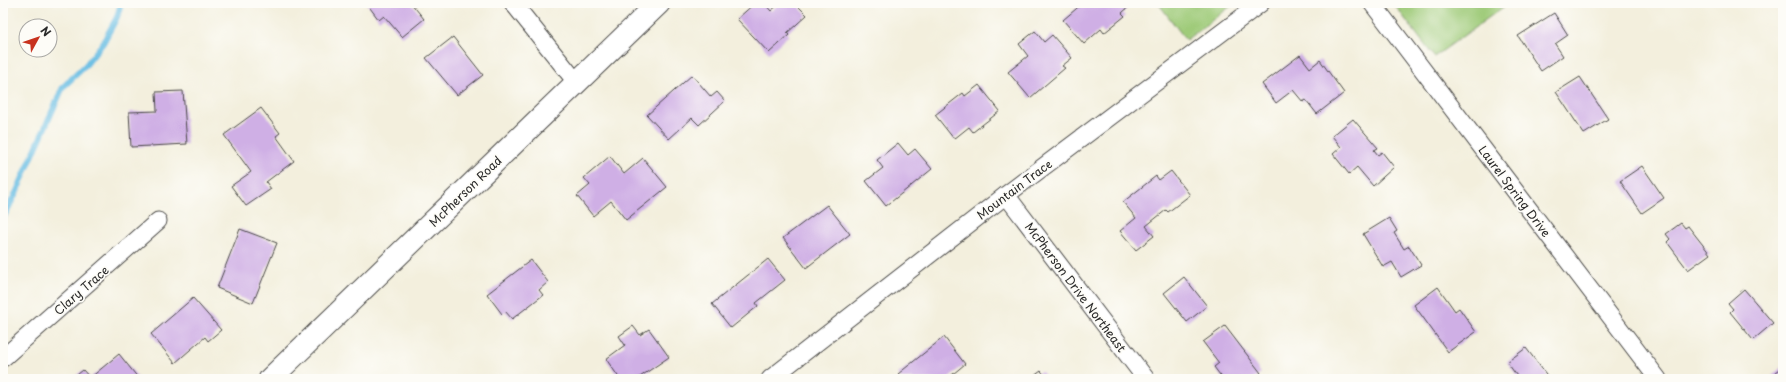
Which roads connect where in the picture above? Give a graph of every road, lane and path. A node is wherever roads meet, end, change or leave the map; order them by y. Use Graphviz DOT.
graph roads {
  1 [pos="513,3"];
  2 [pos="659,3"];
  3 [pos="1261,3"];
  4 [pos="1372,3"];
  5 [pos="577,83"];
  6 [pos="1006,195"];
  7 [pos="158,221"];
  8 [pos="3,358"];
  9 [pos="270,379"];
  10 [pos="770,379"];
  11 [pos="1146,379"];
  12 [pos="1658,379"];
  1 -- 5 [label="street"];
  2 -- 5 [label="street, McPherson Road"];
  3 -- 6 [label="street, Mountain Trace"];
  4 -- 12 [label="street, Laurel Spring Drive"];
  5 -- 9 [label="street, McPherson Road"];
  6 -- 10 [label="street, Mountain Trace"];
  6 -- 11 [label="street, McPherson Drive Northeast"];
  7 -- 8 [label="street, Clary Trace"];
}
